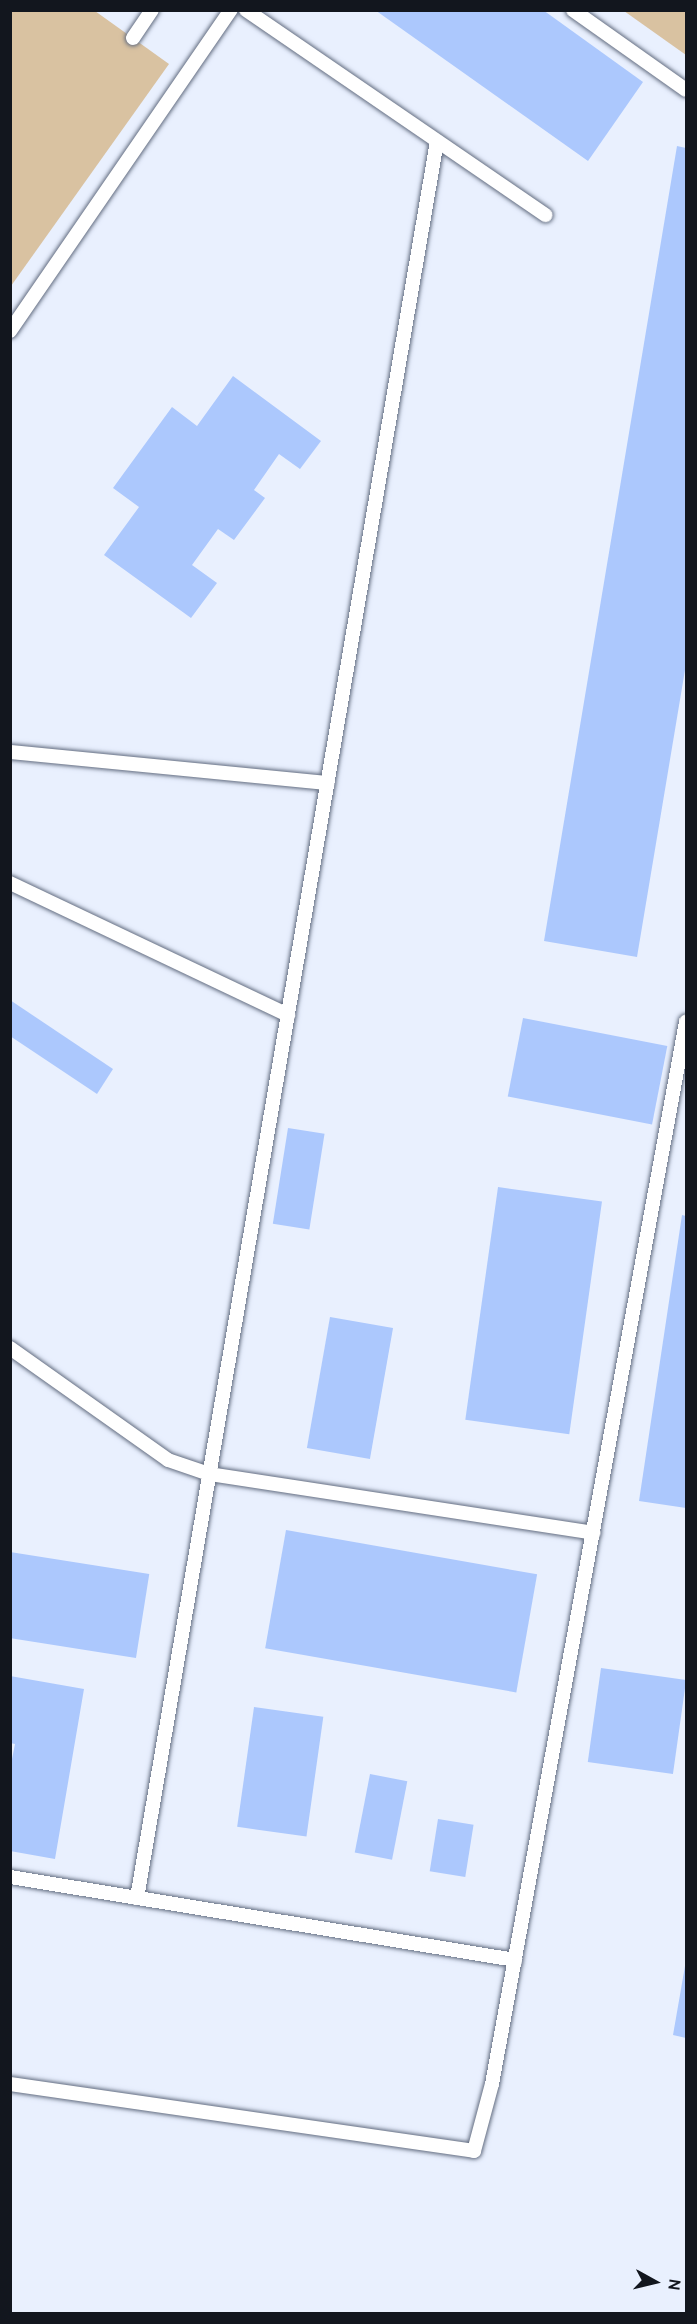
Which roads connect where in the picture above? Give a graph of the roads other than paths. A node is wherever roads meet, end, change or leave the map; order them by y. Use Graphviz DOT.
graph roads {
  1 [pos="152,10"];
  2 [pos="231,10"];
  3 [pos="246,10"];
  4 [pos="573,10"];
  5 [pos="133,38"];
  6 [pos="687,90"];
  7 [pos="437,141"];
  8 [pos="544,215"];
  9 [pos="10,331"];
  10 [pos="10,752"];
  11 [pos="327,783"];
  12 [pos="10,883"];
  13 [pos="288,1015"];
  14 [pos="687,1022"];
  15 [pos="10,1348"];
  16 [pos="209,1474"];
  17 [pos="593,1533"];
  18 [pos="10,1877"];
  19 [pos="137,1898"];
  20 [pos="515,1960"];
  21 [pos="10,2084"];
  1 -- 5 [label="lane"];
  2 -- 9 [label="lane"];
  3 -- 7 [label="lane"];
  4 -- 6 [label="lane"];
  7 -- 8 [label="lane"];
  7 -- 11 [label="lane"];
  10 -- 11 [label="lane"];
  11 -- 13 [label="lane"];
  12 -- 13 [label="lane"];
  13 -- 16 [label="lane"];
  14 -- 17 [label="lane"];
  15 -- 16 [label="lane"];
  16 -- 17 [label="lane"];
  16 -- 19 [label="lane"];
  17 -- 20 [label="lane"];
  18 -- 19 [label="lane"];
  19 -- 20 [label="lane"];
  20 -- 21 [label="lane"];
}
